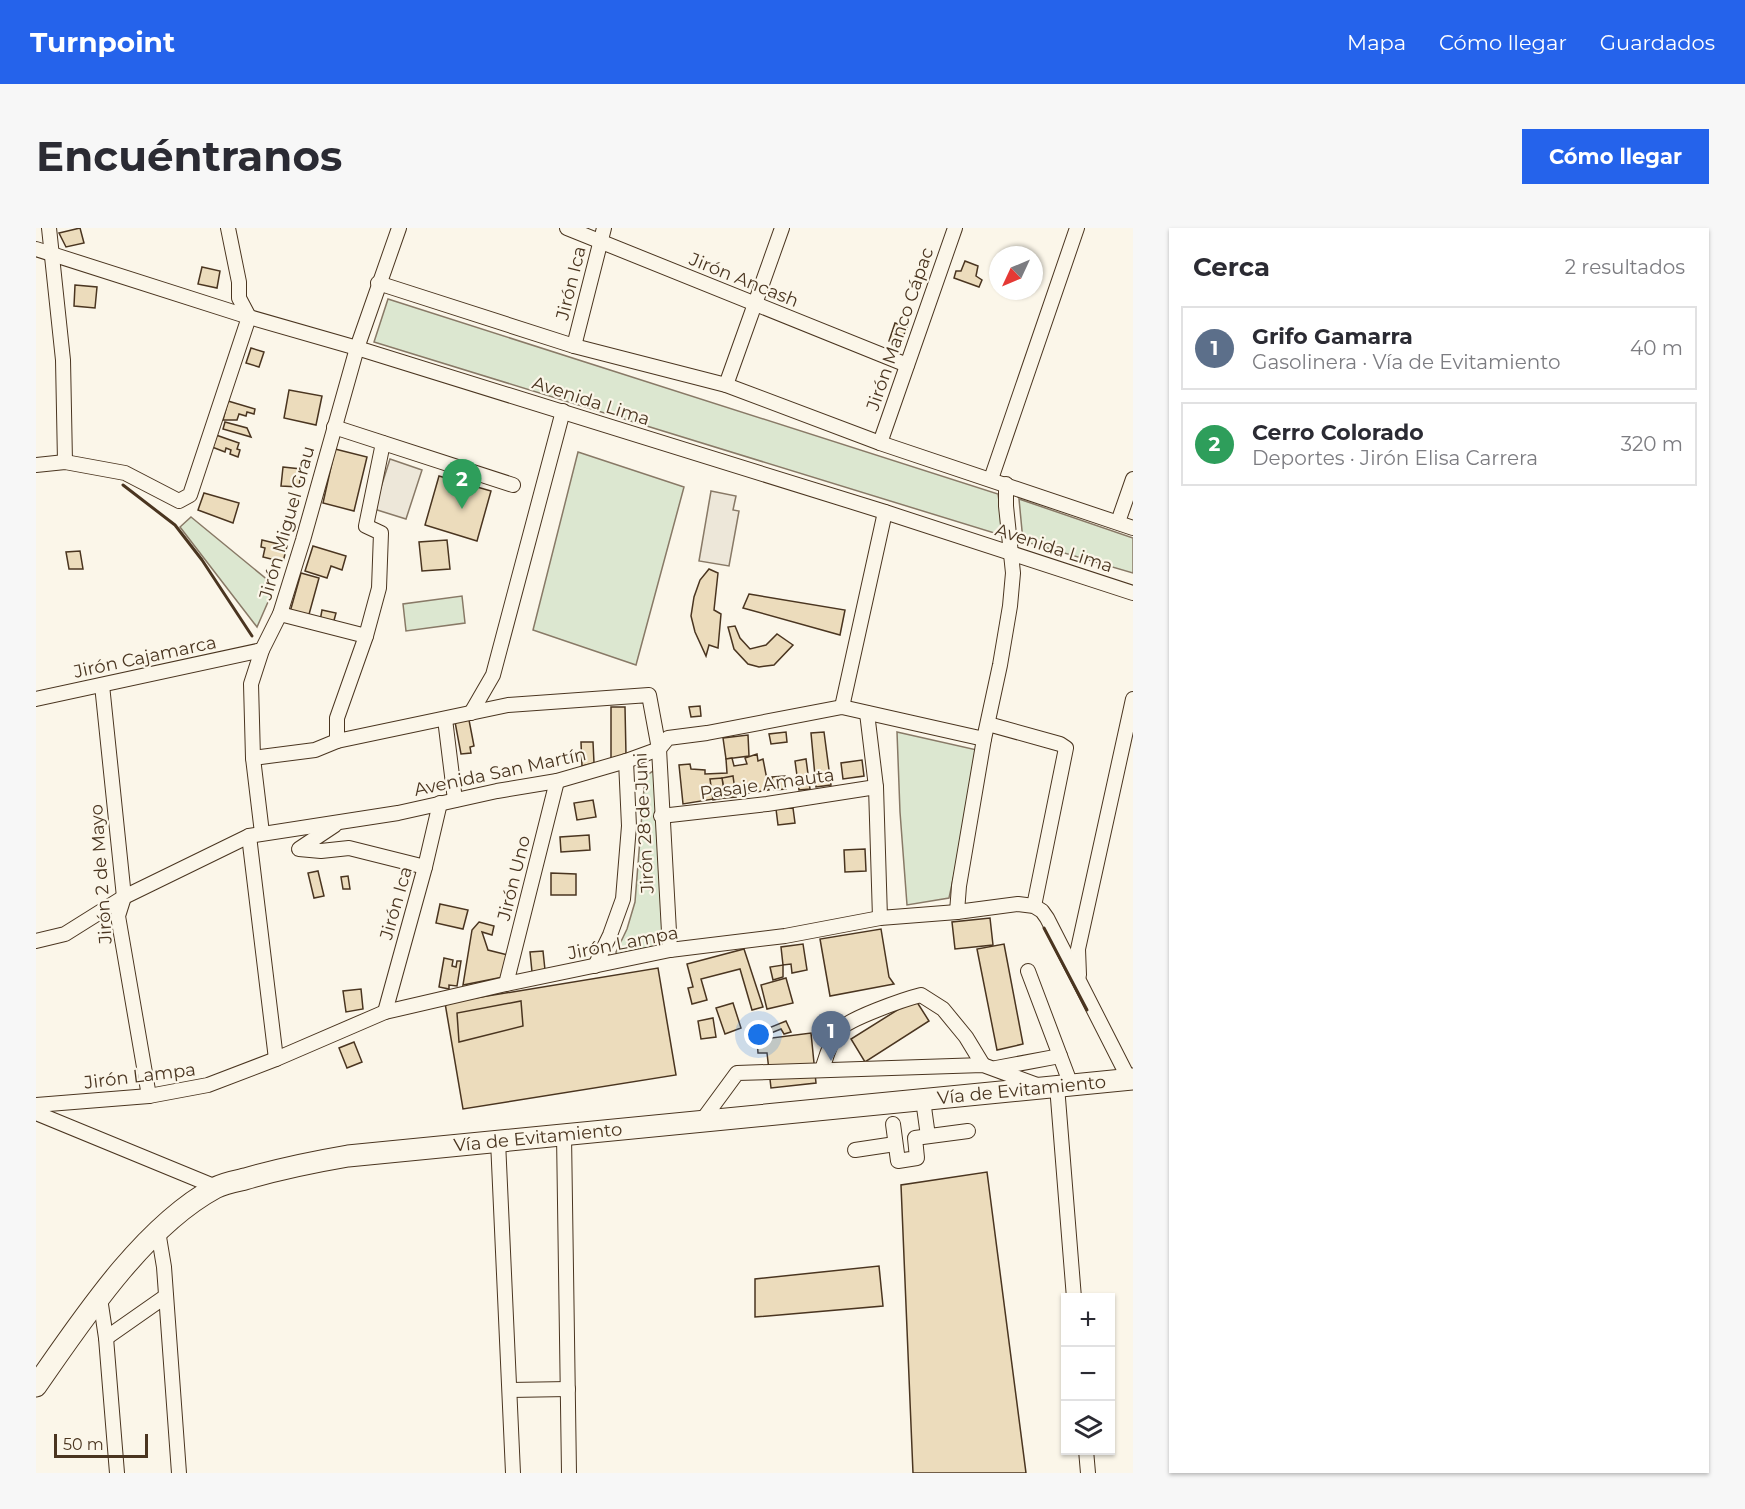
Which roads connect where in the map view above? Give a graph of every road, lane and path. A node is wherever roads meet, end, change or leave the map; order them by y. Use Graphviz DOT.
graph roads {
  1 [pos="49,228"];
  2 [pos="228,228"];
  3 [pos="399,228"];
  4 [pos="567,228"];
  5 [pos="782,228"];
  6 [pos="955,228"];
  7 [pos="1077,228"];
  8 [pos="602,235"];
  9 [pos="36,249"];
  10 [pos="52,254"];
  11 [pos="378,283"];
  12 [pos="756,304"];
  13 [pos="249,317"];
  14 [pos="574,346"];
  15 [pos="357,348"];
  16 [pos="907,365"];
  17 [pos="726,385"];
  18 [pos="563,411"];
  19 [pos="334,427"];
  20 [pos="383,443"];
  21 [pos="880,443"];
  22 [pos="65,462"];
  23 [pos="36,465"];
  24 [pos="991,479"];
  25 [pos="1133,479"];
  26 [pos="1006,484"];
  27 [pos="513,485"];
  28 [pos="885,512"];
  29 [pos="1118,522"];
  30 [pos="1133,528"];
  31 [pos="1012,553"];
  32 [pos="1133,593"];
  33 [pos="280,614"];
  34 [pos="366,636"];
  35 [pos="262,650"];
  36 [pos="102,685"];
  37 [pos="36,699"];
  38 [pos="1133,699"];
  39 [pos="842,707"];
  40 [pos="867,712"];
  41 [pos="471,713"];
  42 [pos="445,718"];
  43 [pos="988,724"];
  44 [pos="984,739"];
  45 [pos="337,741"];
  46 [pos="659,748"];
  47 [pos="253,758"];
  48 [pos="626,761"];
  49 [pos="557,781"];
  50 [pos="876,787"];
  51 [pos="455,800"];
  52 [pos="440,803"];
  53 [pos="661,816"];
  54 [pos="339,823"];
  55 [pos="256,834"];
  56 [pos="425,867"];
  57 [pos="124,897"];
  58 [pos="1034,906"];
  59 [pos="957,912"];
  60 [pos="880,918"];
  61 [pos="36,941"];
  62 [pos="670,950"];
  63 [pos="595,966"];
  64 [pos="1028,971"];
  65 [pos="1079,980"];
  66 [pos="506,984"];
  67 [pos="385,1012"];
  68 [pos="1060,1056"];
  69 [pos="276,1059"];
  70 [pos="988,1066"];
  71 [pos="822,1070"];
  72 [pos="1131,1079"];
  73 [pos="1057,1086"];
  74 [pos="149,1096"];
  75 [pos="922,1100"];
  76 [pos="36,1106"];
  77 [pos="36,1113"];
  78 [pos="701,1122"];
  79 [pos="893,1124"];
  80 [pos="968,1131"];
  81 [pos="564,1135"];
  82 [pos="928,1136"];
  83 [pos="498,1142"];
  84 [pos="896,1144"];
  85 [pos="855,1150"];
  86 [pos="216,1187"];
  87 [pos="158,1231"];
  88 [pos="1074,1293"];
  89 [pos="166,1296"];
  90 [pos="100,1298"];
  91 [pos="106,1338"];
  92 [pos="36,1386"];
  93 [pos="568,1389"];
  94 [pos="510,1390"];
  95 [pos="1086,1455"];
  96 [pos="117,1473"];
  97 [pos="178,1473"];
  98 [pos="513,1473"];
  99 [pos="569,1473"];
  100 [pos="1088,1473"];
  1 -- 10 [label="street"];
  2 -- 13 [label="street"];
  3 -- 11 [label="street, Jirón Miguel Grau"];
  4 -- 8 [label="street, Jirón Ancash"];
  5 -- 12 [label="street"];
  6 -- 16 [label="street, Jirón Manco Cápac"];
  7 -- 24 [label="street"];
  8 -- 12 [label="street, Jirón Ancash"];
  8 -- 14 [label="street, Jirón Ica"];
  9 -- 10 [label="street, Avenida Lima"];
  10 -- 13 [label="street, Avenida Lima"];
  10 -- 22 [label="street"];
  11 -- 14 [label="street"];
  11 -- 15 [label="street, Jirón Miguel Grau"];
  12 -- 16 [label="street, Jirón Ancash"];
  12 -- 17 [label="street"];
  13 -- 15 [label="street, Avenida Lima"];
  13 -- 22 [label="street"];
  14 -- 17 [label="street"];
  15 -- 18 [label="street, Avenida Lima"];
  15 -- 19 [label="street, Jirón Miguel Grau"];
  16 -- 21 [label="street, Jirón Manco Cápac"];
  17 -- 21 [label="street"];
  18 -- 28 [label="street, Avenida Lima"];
  18 -- 41 [label="street"];
  19 -- 20 [label="street"];
  19 -- 33 [label="street, Jirón Miguel Grau"];
  20 -- 27 [label="street"];
  20 -- 34 [label="street"];
  21 -- 24 [label="street"];
  22 -- 23 [label="street"];
  24 -- 26 [label="street"];
  25 -- 29 [label="street"];
  26 -- 29 [label="street"];
  26 -- 31 [label="street"];
  28 -- 31 [label="street, Avenida Lima"];
  28 -- 39 [label="street"];
  29 -- 30 [label="street"];
  31 -- 32 [label="street, Avenida Lima"];
  31 -- 43 [label="street"];
  33 -- 34 [label="street"];
  33 -- 35 [label="street, Jirón Miguel Grau"];
  34 -- 45 [label="street"];
  35 -- 36 [label="street, Jirón Cajamarca"];
  35 -- 47 [label="street, Jirón Miguel Grau"];
  36 -- 37 [label="street, Jirón Cajamarca"];
  36 -- 57 [label="street, Jirón 2 de Mayo"];
  38 -- 65 [label="street"];
  39 -- 40 [label="street, Avenida San Martín"];
  39 -- 46 [label="street, Avenida San Martín"];
  40 -- 44 [label="street, Avenida San Martín"];
  40 -- 50 [label="street"];
  41 -- 42 [label="street"];
  41 -- 46 [label="street, Jirón 28 de Juni"];
  42 -- 45 [label="street"];
  42 -- 51 [label="street"];
  43 -- 44 [label="street"];
  43 -- 58 [label="street"];
  44 -- 59 [label="street"];
  45 -- 47 [label="street"];
  46 -- 48 [label="street, Avenida San Martín"];
  46 -- 53 [label="street, Jirón 28 de Juni"];
  47 -- 55 [label="street, Jirón Miguel Grau"];
  48 -- 49 [label="street, Avenida San Martín"];
  48 -- 63 [label="street"];
  49 -- 51 [label="street, Avenida San Martín"];
  49 -- 66 [label="street, Jirón Uno"];
  50 -- 53 [label="street, Pasaje Amauta"];
  50 -- 60 [label="street"];
  51 -- 52 [label="street, Avenida San Martín"];
  52 -- 54 [label="street, Avenida San Martín"];
  52 -- 56 [label="street, Jirón Ica"];
  53 -- 62 [label="street, Jirón 28 de Juni"];
  54 -- 55 [label="street, Avenida San Martín"];
  54 -- 56 [label="street"];
  55 -- 57 [label="street, Avenida San Martín"];
  55 -- 69 [label="street, Jirón Miguel Grau"];
  56 -- 67 [label="street, Jirón Ica"];
  57 -- 61 [label="street, Avenida San Martín"];
  57 -- 74 [label="street, Jirón 2 de Mayo"];
  58 -- 59 [label="street, Jirón Lampa"];
  58 -- 65 [label="street"];
  59 -- 60 [label="street, Jirón Lampa"];
  60 -- 62 [label="street, Jirón Lampa"];
  62 -- 63 [label="street, Jirón Lampa"];
  63 -- 66 [label="street, Jirón Lampa"];
  64 -- 68 [label="street"];
  65 -- 72 [label="street"];
  66 -- 67 [label="street, Jirón Lampa"];
  67 -- 69 [label="street, Jirón Lampa"];
  68 -- 70 [label="street"];
  68 -- 73 [label="street"];
  69 -- 74 [label="street, Jirón Lampa"];
  70 -- 71 [label="street"];
  70 -- 71 [label="street"];
  70 -- 73 [label="street"];
  71 -- 78 [label="street"];
  72 -- 73 [label="highway, Vía de Evitamiento"];
  73 -- 75 [label="highway, Vía de Evitamiento"];
  73 -- 88 [label="street"];
  74 -- 76 [label="street, Jirón Lampa"];
  75 -- 78 [label="highway, Vía de Evitamiento"];
  75 -- 82 [label="street"];
  77 -- 86 [label="street"];
  78 -- 81 [label="highway, Vía de Evitamiento"];
  79 -- 84 [label="street"];
  80 -- 82 [label="street"];
  81 -- 83 [label="highway, Vía de Evitamiento"];
  81 -- 93 [label="street"];
  82 -- 84 [label="street"];
  83 -- 86 [label="highway, Vía de Evitamiento"];
  83 -- 94 [label="street"];
  84 -- 85 [label="street"];
  86 -- 87 [label="highway, Vía de Evitamiento"];
  87 -- 89 [label="street"];
  87 -- 90 [label="highway, Vía de Evitamiento"];
  89 -- 91 [label="street"];
  89 -- 97 [label="street"];
  90 -- 91 [label="street"];
  90 -- 92 [label="highway, Vía de Evitamiento"];
  91 -- 96 [label="street"];
  93 -- 94 [label="street"];
  93 -- 99 [label="street"];
  94 -- 98 [label="street"];
  95 -- 100 [label="street"];
}
